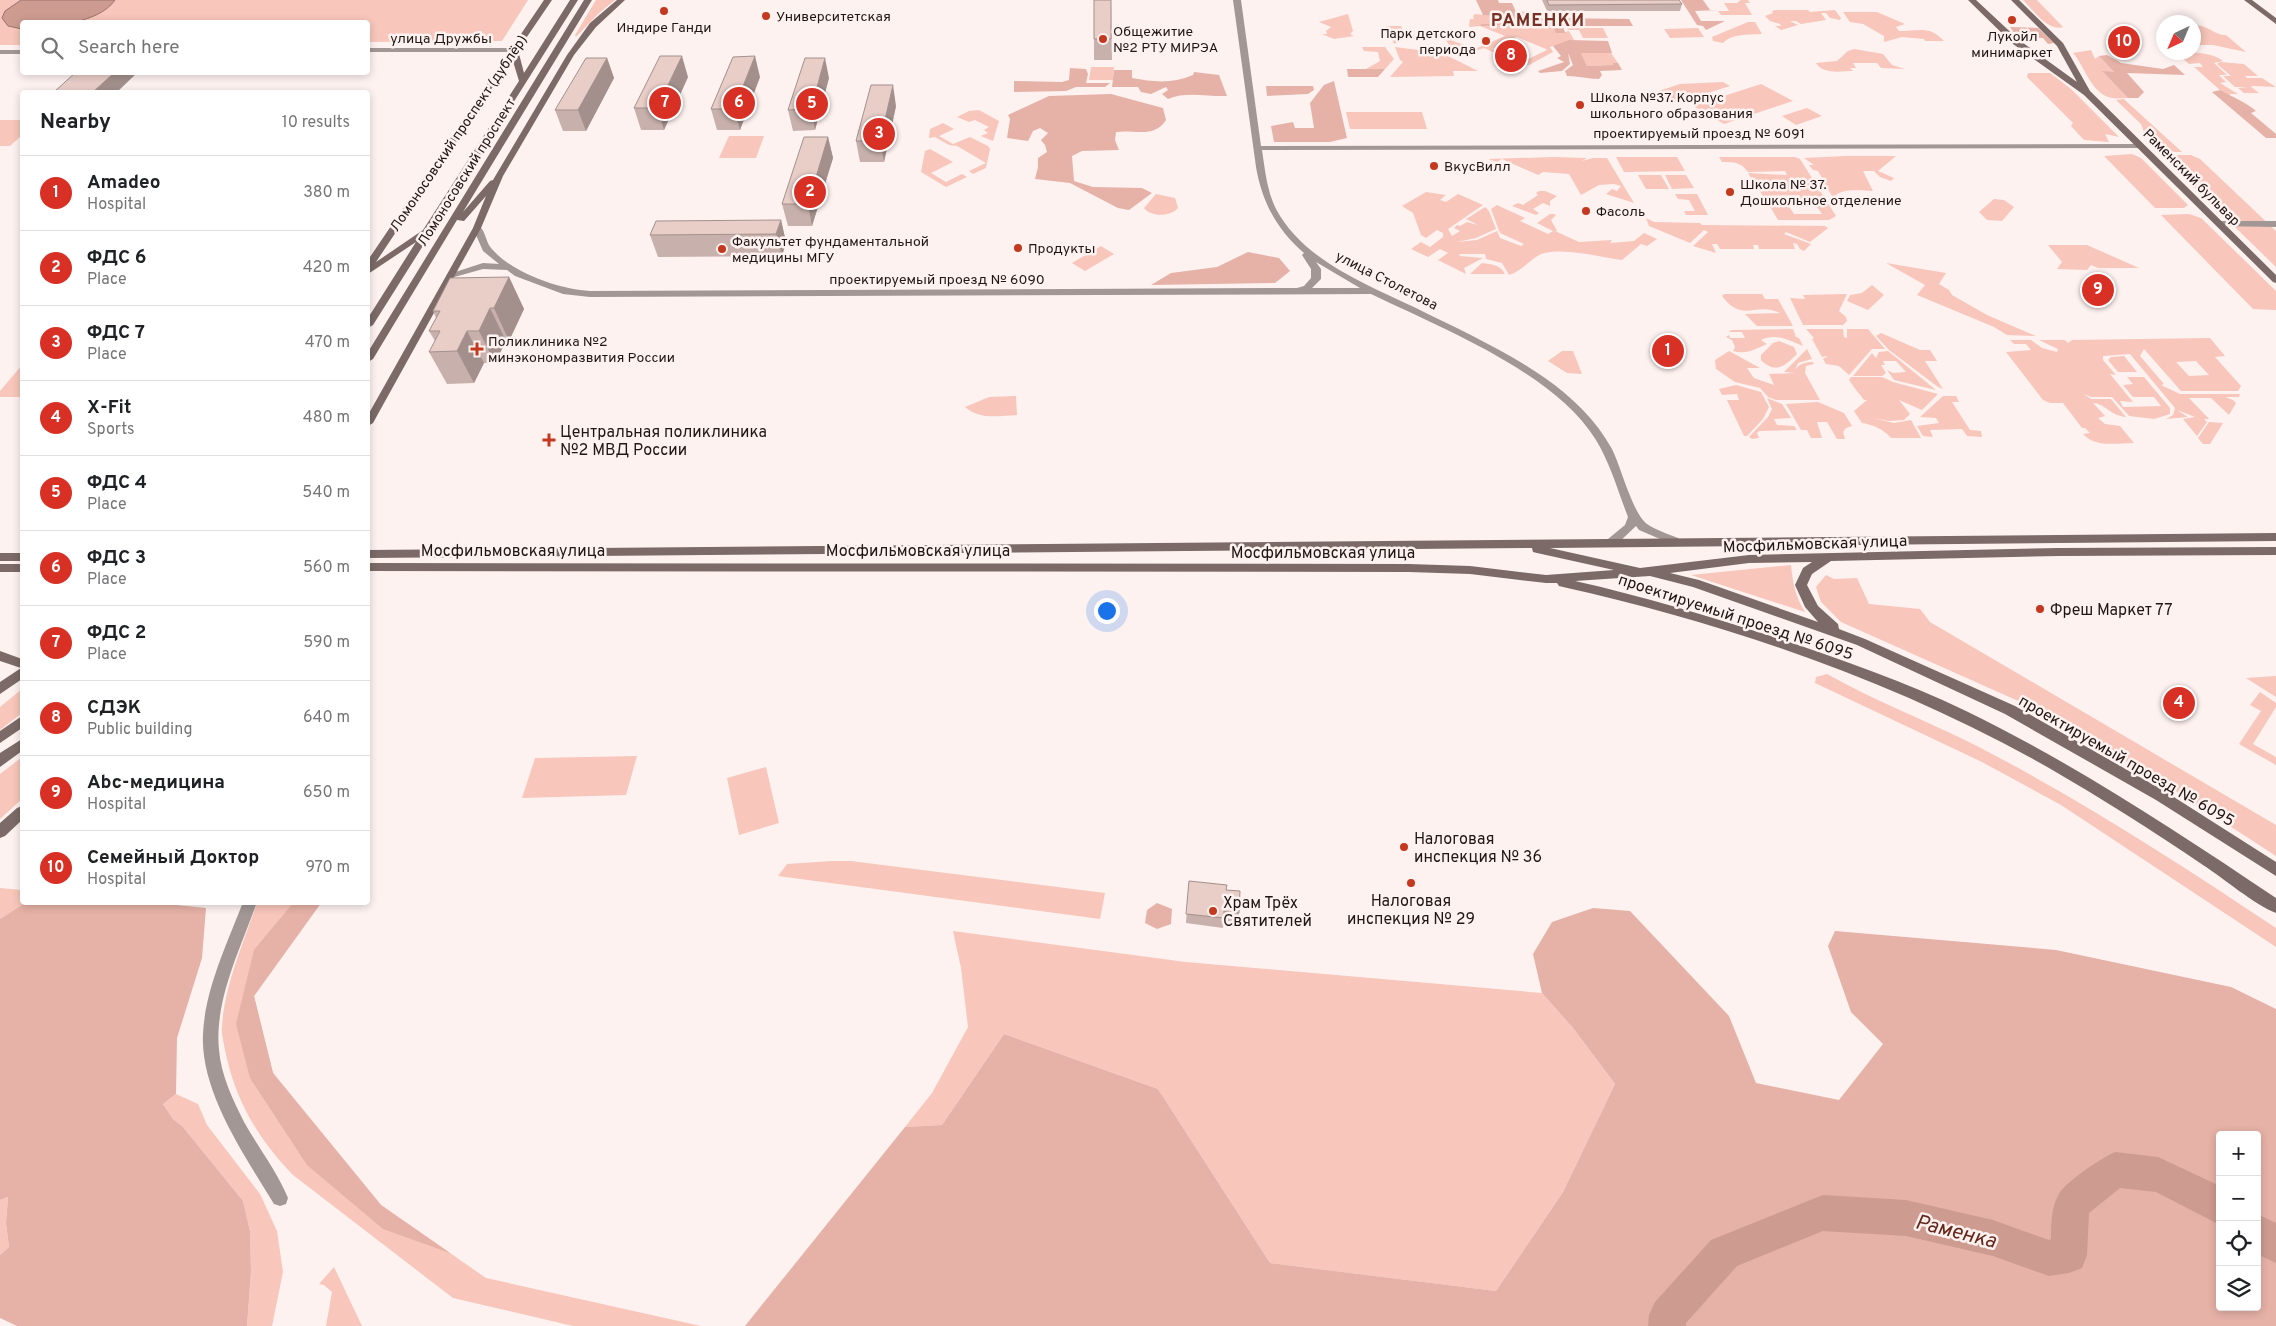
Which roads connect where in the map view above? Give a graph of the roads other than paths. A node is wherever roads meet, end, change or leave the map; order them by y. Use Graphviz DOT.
graph roads {
  1 [pos="548,0"];
  2 [pos="574,0"];
  3 [pos="588,0"];
  4 [pos="622,0"];
  5 [pos="1237,0"];
  6 [pos="1972,0"];
  7 [pos="2015,0"];
  8 [pos="2248,0"];
  9 [pos="575,21"];
  10 [pos="2276,22"];
  11 [pos="370,50"];
  12 [pos="514,50"];
  13 [pos="0,52"];
  14 [pos="20,52"];
  15 [pos="571,55"];
  16 [pos="2039,58"];
  17 [pos="2068,58"];
  18 [pos="522,80"];
  19 [pos="2087,93"];
  20 [pos="2141,146"];
  21 [pos="1258,148"];
  22 [pos="499,176"];
  23 [pos="2220,224"];
  24 [pos="2276,224"];
  25 [pos="477,228"];
  26 [pos="429,229"];
  27 [pos="440,242"];
  28 [pos="1305,250"];
  29 [pos="370,263"];
  30 [pos="508,267"];
  31 [pos="370,270"];
  32 [pos="451,275"];
  33 [pos="2276,280"];
  34 [pos="1372,291"];
  35 [pos="1296,292"];
  36 [pos="370,322"];
  37 [pos="370,356"];
  38 [pos="370,419"];
  39 [pos="1634,517"];
  40 [pos="2276,537"];
  41 [pos="1612,542"];
  42 [pos="1674,542"];
  43 [pos="1500,543"];
  44 [pos="1142,547"];
  45 [pos="2276,551"];
  46 [pos="370,554"];
  47 [pos="0,557"];
  48 [pos="20,557"];
  49 [pos="1829,557"];
  50 [pos="370,566"];
  51 [pos="1141,567"];
  52 [pos="0,568"];
  53 [pos="20,568"];
  54 [pos="1645,572"];
  55 [pos="1546,579"];
  56 [pos="1861,642"];
  57 [pos="0,656"];
  58 [pos="20,663"];
  59 [pos="20,675"];
  60 [pos="0,690"];
  61 [pos="20,723"];
  62 [pos="0,738"];
  63 [pos="20,746"];
  64 [pos="0,761"];
  65 [pos="20,814"];
  66 [pos="0,832"];
  67 [pos="2276,870"];
  68 [pos="249,905"];
  69 [pos="2276,906"];
  70 [pos="280,1198"];
  1 -- 12 [label="main road, Ломоносовский проспект (дублёр)"];
  2 -- 18 [label="main road, Ломоносовский проспект"];
  3 -- 9 [label="main road, Ломоносовский проспект"];
  4 -- 15 [label="main road"];
  5 -- 21 [label="street, улица Столетова"];
  6 -- 16 [label="main road, Раменский бульвар"];
  7 -- 17 [label="main road, Раменский бульвар"];
  8 -- 10 [label="main road"];
  9 -- 15 [label="main road"];
  9 -- 27 [label="main road, Ломоносовский проспект"];
  11 -- 12 [label="street, улица Дружбы"];
  12 -- 18 [label="main road"];
  12 -- 29 [label="main road, Ломоносовский проспект (дублёр)"];
  13 -- 14 [label="street"];
  15 -- 22 [label="main road"];
  16 -- 17 [label="main road"];
  16 -- 19 [label="main road, Раменский бульвар"];
  17 -- 19 [label="main road, Раменский бульвар"];
  18 -- 26 [label="main road, Ломоносовский проспект"];
  19 -- 20 [label="main road, Раменский бульвар"];
  20 -- 21 [label="street, проектируемый проезд № 6091"];
  20 -- 23 [label="main road, Раменский бульвар"];
  21 -- 28 [label="street, улица Столетова"];
  22 -- 25 [label="main road"];
  22 -- 27 [label="main road"];
  23 -- 24 [label="street"];
  23 -- 33 [label="main road, Раменский бульвар"];
  25 -- 30 [label="street, проектируемый проезд № 6090"];
  25 -- 32 [label="main road"];
  26 -- 31 [label="main road"];
  26 -- 36 [label="main road, Ломоносовский проспект"];
  27 -- 37 [label="main road, Ломоносовский проспект"];
  28 -- 34 [label="street, улица Столетова"];
  28 -- 35 [label="street"];
  30 -- 32 [label="street, проектируемый проезд № 6090"];
  30 -- 35 [label="street, проектируемый проезд № 6090"];
  32 -- 38 [label="main road"];
  34 -- 35 [label="street, проектируемый проезд № 6090"];
  34 -- 39 [label="street, улица Столетова"];
  39 -- 41 [label="street"];
  39 -- 42 [label="street"];
  40 -- 42 [label="main road, Мосфильмовская улица"];
  41 -- 42 [label="main road, Мосфильмовская улица"];
  41 -- 43 [label="main road, Мосфильмовская улица"];
  43 -- 44 [label="main road, Мосфильмовская улица"];
  43 -- 54 [label="main road, проектируемый проезд № 6095"];
  44 -- 46 [label="main road, Мосфильмовская улица"];
  44 -- 51 [label="main road"];
  45 -- 49 [label="main road, Мосфильмовская улица"];
  47 -- 48 [label="main road"];
  49 -- 54 [label="main road, Мосфильмовская улица"];
  49 -- 56 [label="main road"];
  50 -- 51 [label="main road, Мосфильмовская улица"];
  51 -- 55 [label="main road, Мосфильмовская улица"];
  52 -- 53 [label="main road"];
  54 -- 55 [label="main road, Мосфильмовская улица"];
  54 -- 56 [label="main road, проектируемый проезд № 6095"];
  55 -- 69 [label="main road, проектируемый проезд № 6095"];
  56 -- 67 [label="main road, проектируемый проезд № 6095"];
  57 -- 58 [label="main road"];
  59 -- 60 [label="main road"];
  61 -- 62 [label="main road"];
  63 -- 64 [label="main road"];
  65 -- 66 [label="main road"];
  68 -- 70 [label="street"];
}
